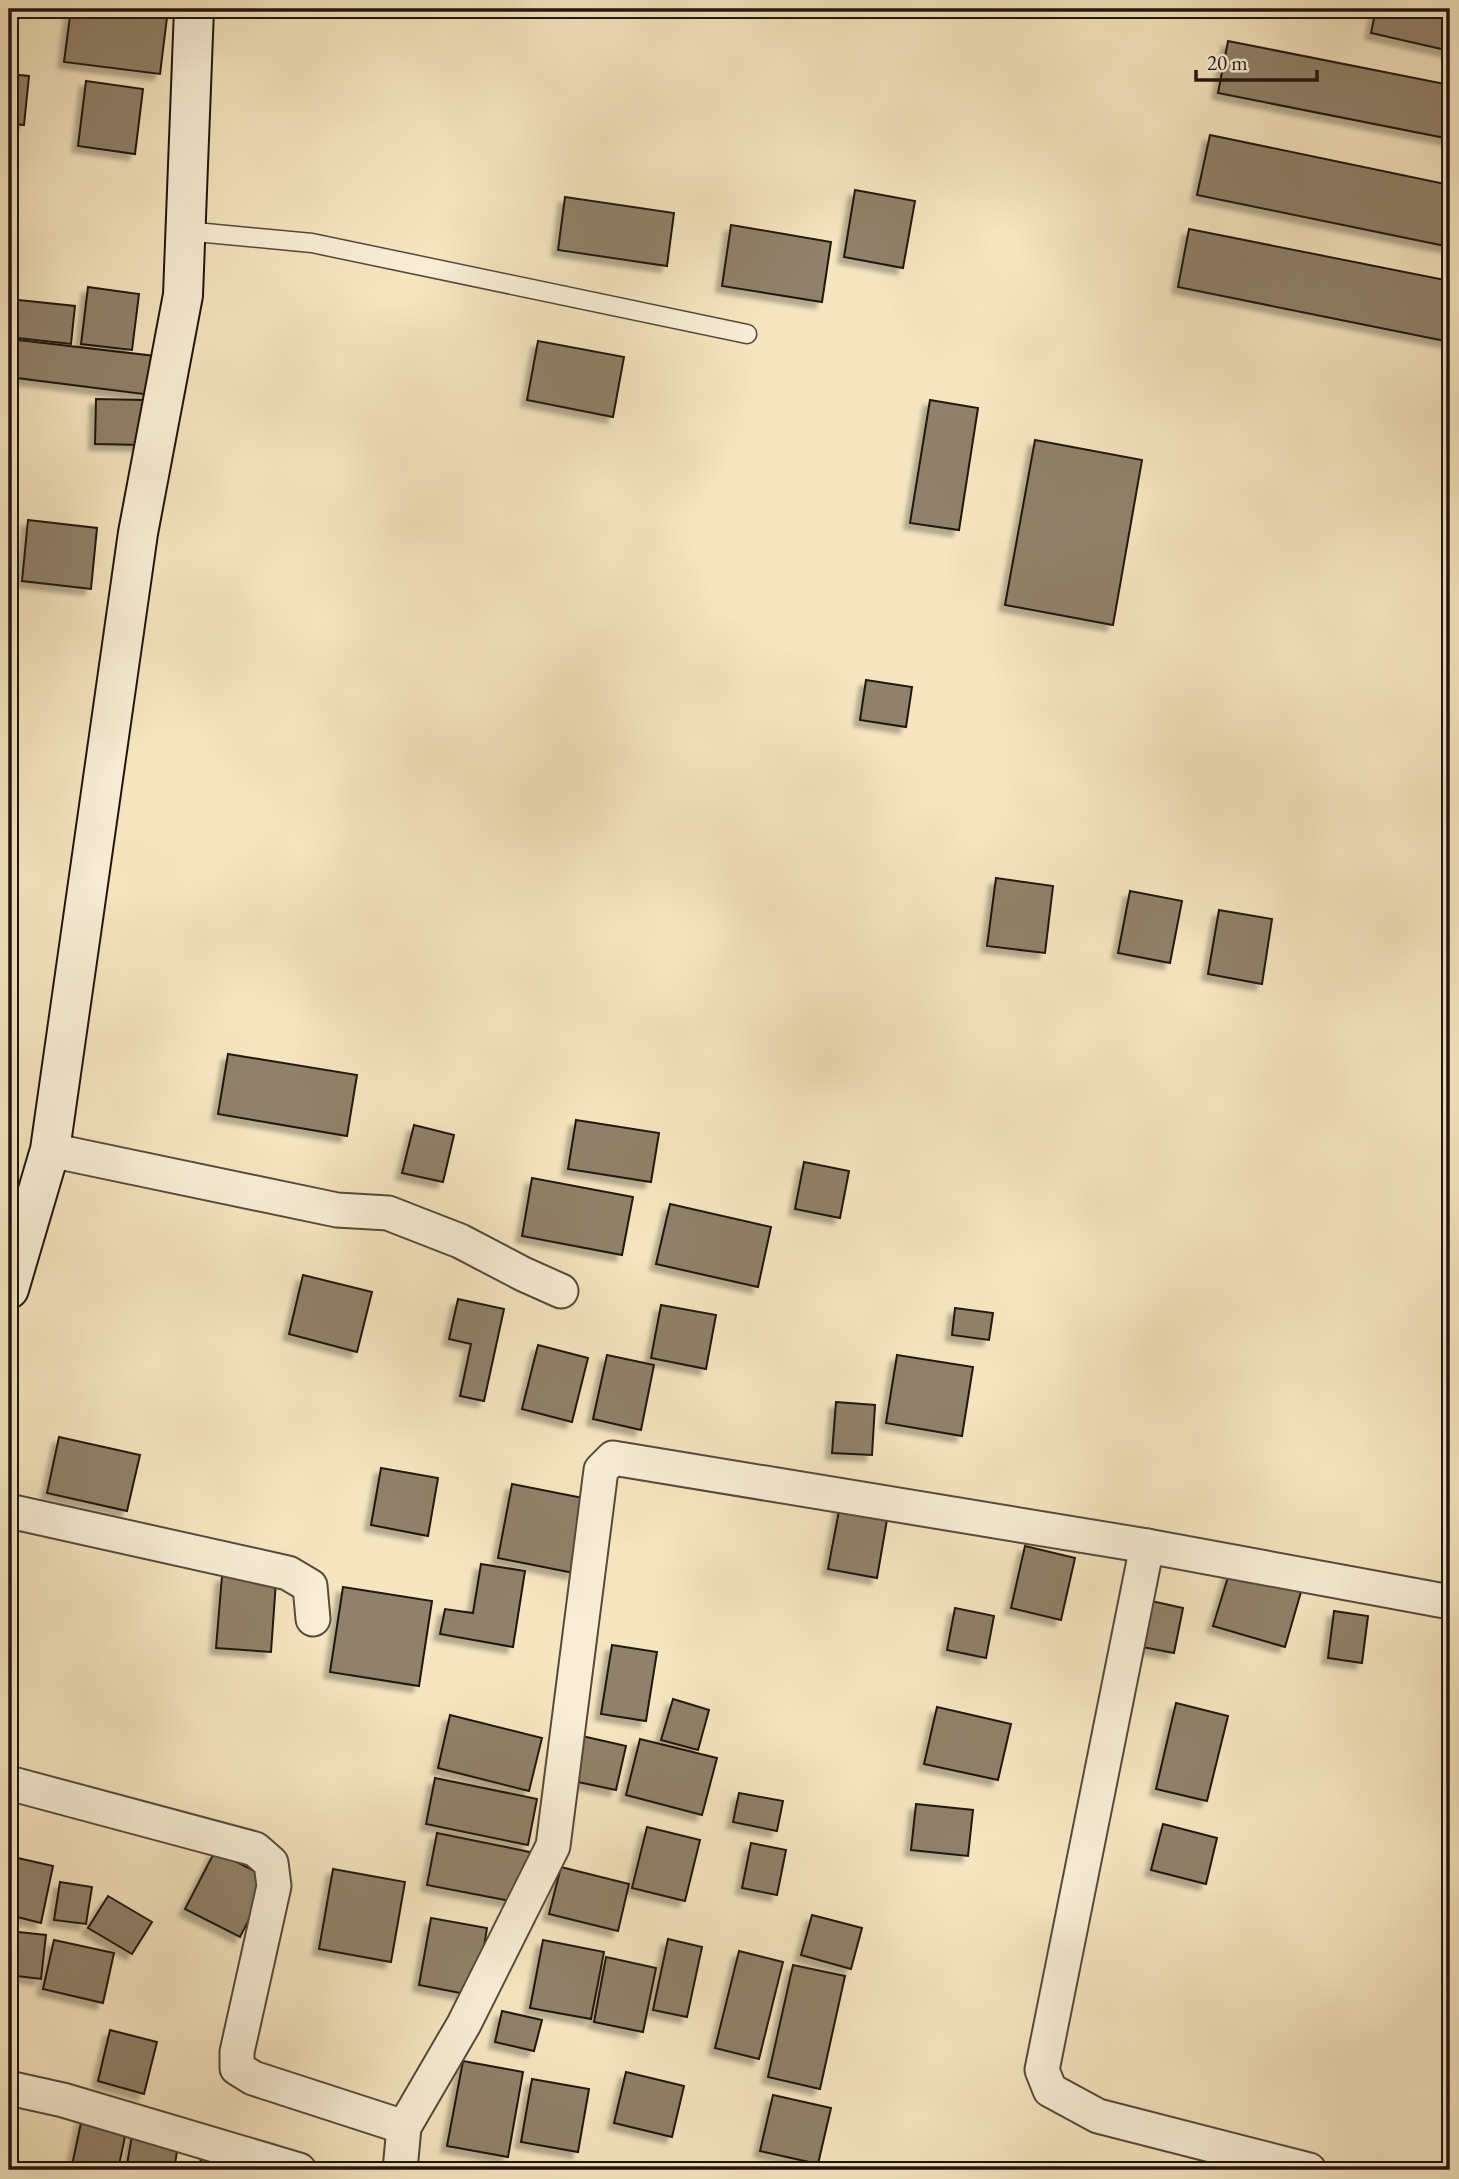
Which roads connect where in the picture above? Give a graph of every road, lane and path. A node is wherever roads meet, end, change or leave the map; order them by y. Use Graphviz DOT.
graph roads {
  1 [pos="194,9"];
  2 [pos="185,231"];
  3 [pos="747,334"];
  4 [pos="50,1150"];
  5 [pos="9,1289"];
  6 [pos="561,1291"];
  7 [pos="9,1511"];
  8 [pos="1147,1546"];
  9 [pos="1450,1602"];
  10 [pos="313,1619"];
  11 [pos="9,1783"];
  12 [pos="9,2088"];
  13 [pos="404,2127"];
  14 [pos="299,2170"];
  15 [pos="400,2170"];
  16 [pos="1309,2170"];
  1 -- 2 [label="street"];
  2 -- 3 [label="lane"];
  2 -- 4 [label="street"];
  4 -- 5 [label="street"];
  4 -- 6 [label="street"];
  7 -- 10 [label="street"];
  8 -- 9 [label="street"];
  8 -- 13 [label="street"];
  8 -- 16 [label="street"];
  11 -- 13 [label="street"];
  12 -- 14 [label="street"];
  13 -- 15 [label="street"];
}
